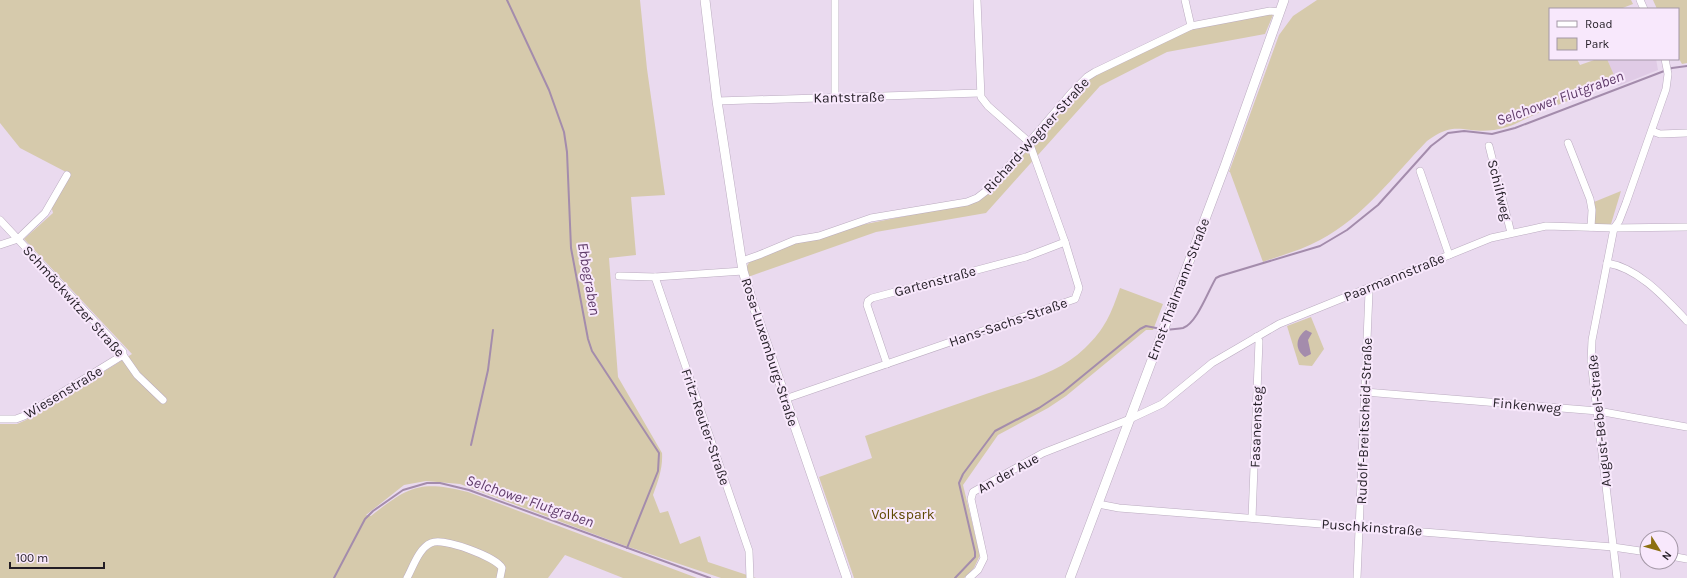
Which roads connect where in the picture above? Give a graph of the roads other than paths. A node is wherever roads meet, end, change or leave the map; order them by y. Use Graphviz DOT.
graph roads {
  1 [pos="705,0"];
  2 [pos="835,0"];
  3 [pos="976,0"];
  4 [pos="1185,0"];
  5 [pos="1284,0"];
  6 [pos="1280,12"];
  7 [pos="1191,26"];
  8 [pos="1665,60"];
  9 [pos="980,93"];
  10 [pos="835,96"];
  11 [pos="717,101"];
  12 [pos="1652,131"];
  13 [pos="1687,133"];
  14 [pos="1029,142"];
  15 [pos="1568,143"];
  16 [pos="1488,146"];
  17 [pos="1420,171"];
  18 [pos="67,175"];
  19 [pos="0,220"];
  20 [pos="1591,227"];
  21 [pos="1687,227"];
  22 [pos="1614,228"];
  23 [pos="1511,233"];
  24 [pos="18,239"];
  25 [pos="1065,242"];
  26 [pos="0,245"];
  27 [pos="1449,255"];
  28 [pos="742,260"];
  29 [pos="1608,263"];
  30 [pos="743,271"];
  31 [pos="619,276"];
  32 [pos="655,277"];
  33 [pos="1368,288"];
  34 [pos="1687,321"];
  35 [pos="1256,336"];
  36 [pos="123,355"];
  37 [pos="887,364"];
  38 [pos="1365,392"];
  39 [pos="785,398"];
  40 [pos="163,400"];
  41 [pos="1598,411"];
  42 [pos="0,419"];
  43 [pos="1130,419"];
  44 [pos="1687,427"];
  45 [pos="1098,504"];
  46 [pos="1252,518"];
  47 [pos="1359,526"];
  48 [pos="1613,547"];
  49 [pos="1639,551"];
  50 [pos="407,578"];
  51 [pos="500,578"];
  52 [pos="750,578"];
  53 [pos="847,578"];
  54 [pos="969,578"];
  55 [pos="1070,578"];
  56 [pos="1356,578"];
  57 [pos="1617,578"];
  1 -- 11 [label="street, Rosa-Luxemburg-Straße"];
  2 -- 10 [label="street"];
  3 -- 9 [label="street"];
  4 -- 7 [label="street"];
  5 -- 6 [label="street, Ernst-Thälmann-Straße"];
  6 -- 7 [label="street, Richard-Wagner-Straße"];
  6 -- 43 [label="street, Ernst-Thälmann-Straße"];
  7 -- 14 [label="street, Richard-Wagner-Straße"];
  8 -- 12 [label="street, August-Bebel-Straße"];
  9 -- 10 [label="street, Kantstraße"];
  9 -- 14 [label="street"];
  10 -- 11 [label="street, Kantstraße"];
  11 -- 28 [label="street, Rosa-Luxemburg-Straße"];
  12 -- 13 [label="street"];
  12 -- 22 [label="street, August-Bebel-Straße"];
  14 -- 25 [label="street, Hans-Sachs-Straße"];
  14 -- 28 [label="street, Richard-Wagner-Straße"];
  15 -- 20 [label="street"];
  16 -- 23 [label="street, Schilfweg"];
  17 -- 27 [label="street"];
  18 -- 24 [label="street"];
  19 -- 24 [label="street, Schmöckwitzer Straße"];
  20 -- 22 [label="street, Paarmannstraße"];
  20 -- 23 [label="street, Paarmannstraße"];
  21 -- 22 [label="street, Paarmannstraße"];
  22 -- 29 [label="street, August-Bebel-Straße"];
  23 -- 27 [label="street, Paarmannstraße"];
  24 -- 26 [label="street"];
  24 -- 36 [label="street, Schmöckwitzer Straße"];
  25 -- 37 [label="street, Hans-Sachs-Straße"];
  25 -- 37 [label="street, Gartenstraße"];
  27 -- 33 [label="street, Paarmannstraße"];
  28 -- 30 [label="street, Rosa-Luxemburg-Straße"];
  29 -- 34 [label="street"];
  29 -- 41 [label="street, August-Bebel-Straße"];
  30 -- 32 [label="street"];
  30 -- 39 [label="street, Rosa-Luxemburg-Straße"];
  31 -- 32 [label="street"];
  32 -- 52 [label="street, Fritz-Reuter-Straße"];
  33 -- 35 [label="street, Paarmannstraße"];
  33 -- 38 [label="street, Rudolf-Breitscheid-Straße"];
  35 -- 43 [label="street, Paarmannstraße"];
  35 -- 46 [label="street, Fasanensteg"];
  36 -- 40 [label="street, Schmöckwitzer Straße"];
  36 -- 42 [label="street, Wiesenstraße"];
  37 -- 39 [label="street, Hans-Sachs-Straße"];
  38 -- 41 [label="street, Finkenweg"];
  38 -- 47 [label="street, Rudolf-Breitscheid-Straße"];
  39 -- 53 [label="street, Rosa-Luxemburg-Straße"];
  41 -- 44 [label="street, Finkenweg"];
  41 -- 48 [label="street, August-Bebel-Straße"];
  43 -- 45 [label="street, Ernst-Thälmann-Straße"];
  43 -- 54 [label="street, An der Aue"];
  45 -- 46 [label="street, Puschkinstraße"];
  45 -- 55 [label="street, Ernst-Thälmann-Straße"];
  46 -- 47 [label="street, Puschkinstraße"];
  47 -- 48 [label="street, Puschkinstraße"];
  47 -- 56 [label="street, Rudolf-Breitscheid-Straße"];
  48 -- 49 [label="street, Puschkinstraße"];
  48 -- 57 [label="street, August-Bebel-Straße"];
  50 -- 51 [label="street"];
}
